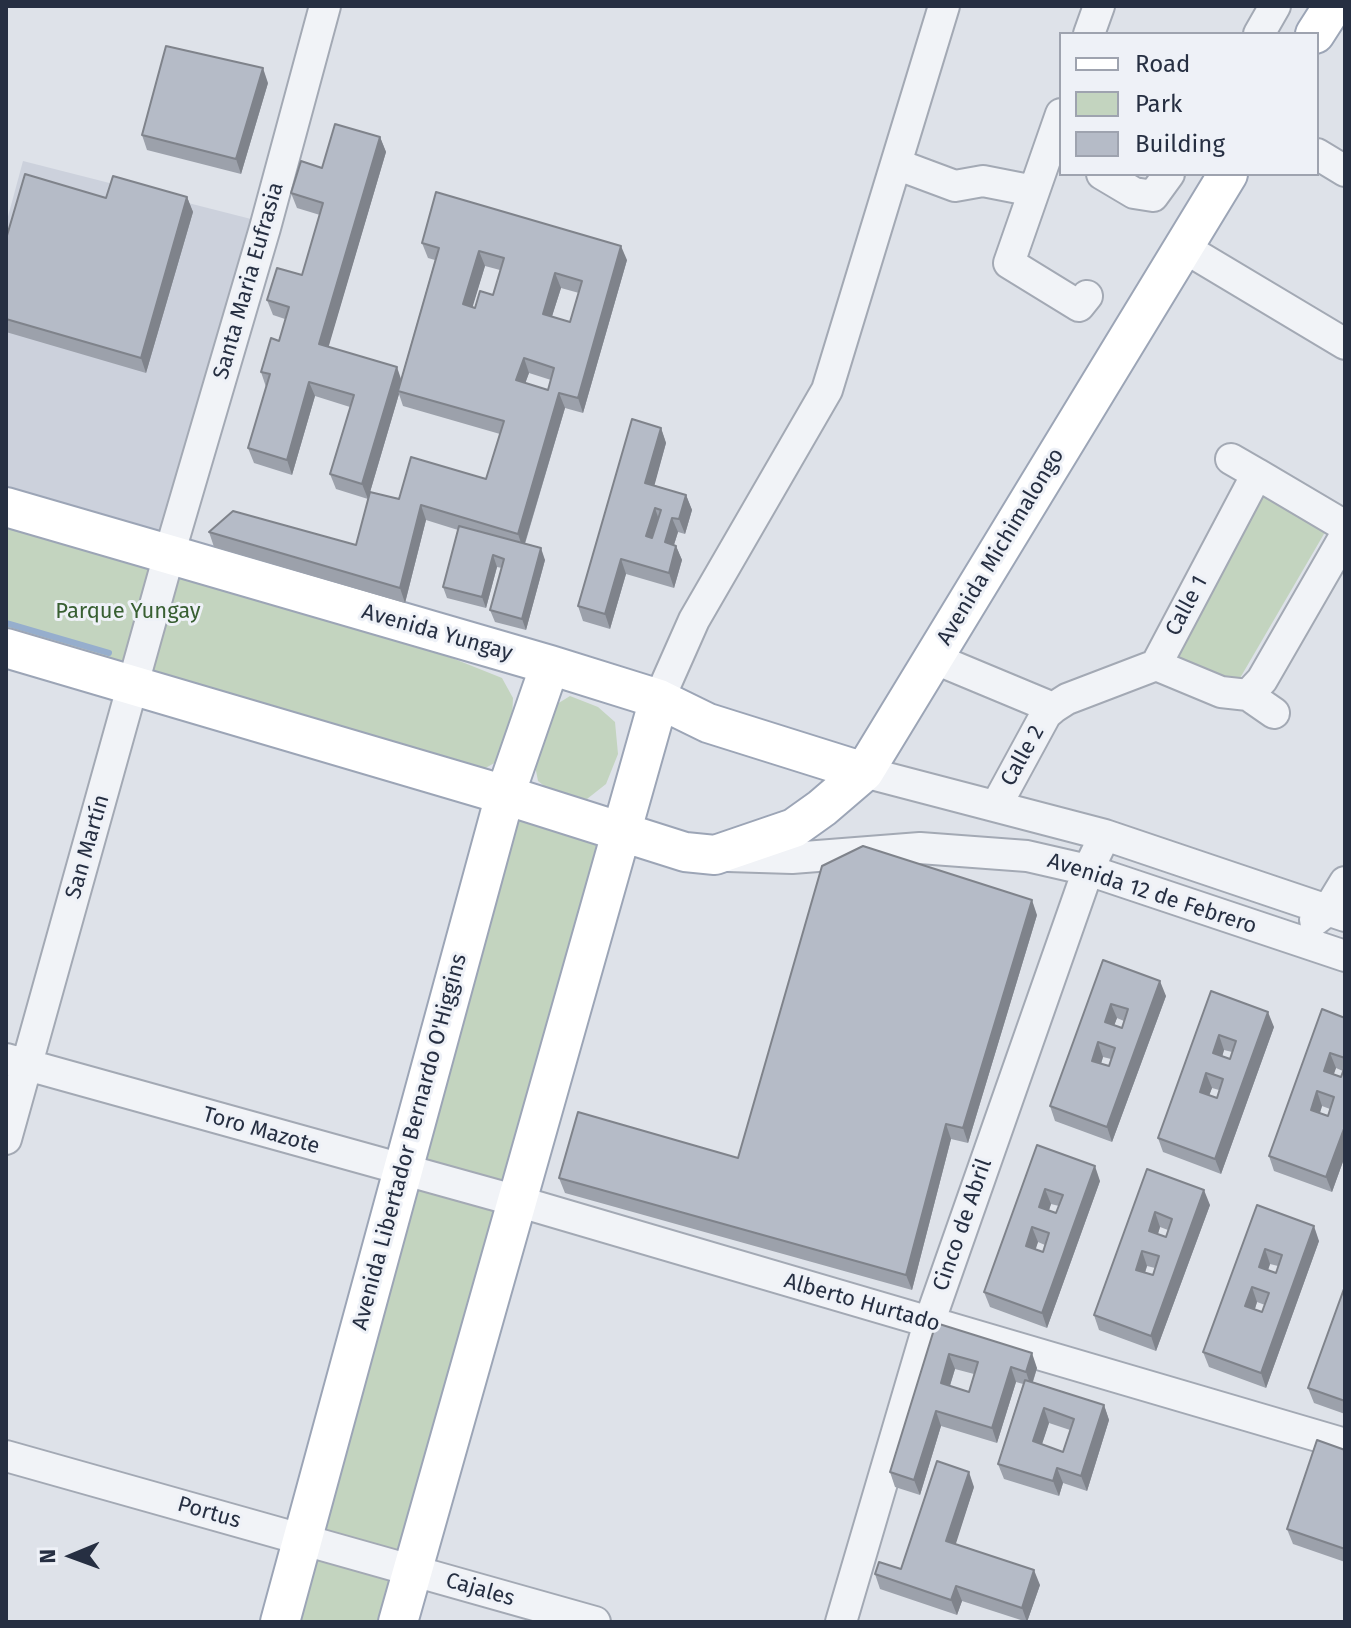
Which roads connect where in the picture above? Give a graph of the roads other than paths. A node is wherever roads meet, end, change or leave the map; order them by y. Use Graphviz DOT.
graph roads {
  1 [pos="325,6"];
  2 [pos="944,6"];
  3 [pos="1099,6"];
  4 [pos="1275,6"];
  5 [pos="1333,6"];
  6 [pos="1090,32"];
  7 [pos="1260,32"];
  8 [pos="1316,32"];
  9 [pos="1058,135"];
  10 [pos="1319,155"];
  11 [pos="896,164"];
  12 [pos="1345,171"];
  13 [pos="1105,176"];
  14 [pos="1168,176"];
  15 [pos="1227,176"];
  16 [pos="1034,191"];
  17 [pos="1183,247"];
  18 [pos="1087,296"];
  19 [pos="1345,344"];
  20 [pos="6,507"];
  21 [pos="1345,526"];
  22 [pos="1345,536"];
  23 [pos="169,555"];
  24 [pos="6,648"];
  25 [pos="933,658"];
  26 [pos="550,665"];
  27 [pos="1156,665"];
  28 [pos="134,684"];
  29 [pos="1248,695"];
  30 [pos="659,699"];
  31 [pos="1053,708"];
  32 [pos="1274,713"];
  33 [pos="864,772"];
  34 [pos="505,795"];
  35 [pos="996,806"];
  36 [pos="622,831"];
  37 [pos="1105,835"];
  38 [pos="715,855"];
  39 [pos="1088,870"];
  40 [pos="1345,882"];
  41 [pos="1337,913"];
  42 [pos="1291,938"];
  43 [pos="1342,955"];
  44 [pos="16,1062"];
  45 [pos="6,1139"];
  46 [pos="403,1170"];
  47 [pos="517,1201"];
  48 [pos="929,1323"];
  49 [pos="1345,1444"];
  50 [pos="6,1456"];
  51 [pos="302,1540"];
  52 [pos="413,1571"];
  53 [pos="280,1622"];
  54 [pos="398,1622"];
  55 [pos="595,1622"];
  56 [pos="841,1622"];
  1 -- 23 [label="street, Santa Maria Eufrasia"];
  2 -- 11 [label="street"];
  3 -- 6 [label="street"];
  4 -- 7 [label="street"];
  5 -- 8 [label="main road"];
  9 -- 16 [label="street"];
  10 -- 12 [label="street"];
  11 -- 16 [label="street"];
  11 -- 30 [label="street"];
  13 -- 14 [label="street"];
  15 -- 17 [label="main road, Avenida Michimalongo"];
  16 -- 18 [label="street"];
  17 -- 19 [label="street"];
  17 -- 25 [label="main road, Avenida Michimalongo"];
  20 -- 23 [label="main road, Avenida Yungay"];
  21 -- 27 [label="street, Calle 1"];
  22 -- 29 [label="street"];
  23 -- 26 [label="main road, Avenida Yungay"];
  23 -- 28 [label="street, San Martín"];
  24 -- 28 [label="main road"];
  25 -- 31 [label="street"];
  25 -- 33 [label="main road, Avenida Michimalongo"];
  26 -- 30 [label="main road, Avenida Yungay"];
  26 -- 34 [label="main road, Avenida Libertador Bernardo O'Higgins"];
  27 -- 29 [label="street"];
  27 -- 31 [label="street"];
  28 -- 34 [label="main road"];
  28 -- 44 [label="street, San Martín"];
  29 -- 32 [label="street"];
  30 -- 33 [label="main road, Avenida Yungay"];
  30 -- 36 [label="main road"];
  31 -- 35 [label="street, Calle 2"];
  33 -- 35 [label="street, Avenida 12 de Febrero"];
  33 -- 38 [label="main road, Avenida Michimalongo"];
  34 -- 36 [label="main road"];
  34 -- 46 [label="main road, Avenida Libertador Bernardo O'Higgins"];
  35 -- 37 [label="street, Avenida 12 de Febrero"];
  36 -- 38 [label="main road"];
  36 -- 47 [label="main road"];
  37 -- 39 [label="street, Cinco de Abril"];
  37 -- 41 [label="street, Avenida 12 de Febrero"];
  38 -- 39 [label="street, Avenida 12 de Febrero"];
  39 -- 42 [label="street, Avenida 12 de Febrero"];
  39 -- 48 [label="street, Cinco de Abril"];
  40 -- 41 [label="street"];
  41 -- 42 [label="street"];
  41 -- 43 [label="street"];
  42 -- 43 [label="street, Avenida 12 de Febrero"];
  44 -- 45 [label="street, San Martín"];
  44 -- 46 [label="street, Toro Mazote"];
  46 -- 47 [label="street, Toro Mazote"];
  46 -- 51 [label="main road, Avenida Libertador Bernardo O'Higgins"];
  47 -- 48 [label="street, Alberto Hurtado"];
  47 -- 52 [label="main road"];
  48 -- 49 [label="street, Alberto Hurtado"];
  48 -- 56 [label="street, Cinco de Abril"];
  50 -- 51 [label="street, Portus"];
  51 -- 52 [label="street, Portus"];
  51 -- 53 [label="main road, Avenida Libertador Bernardo O'Higgins"];
  52 -- 54 [label="main road"];
  52 -- 55 [label="street, Cajales"];
}
